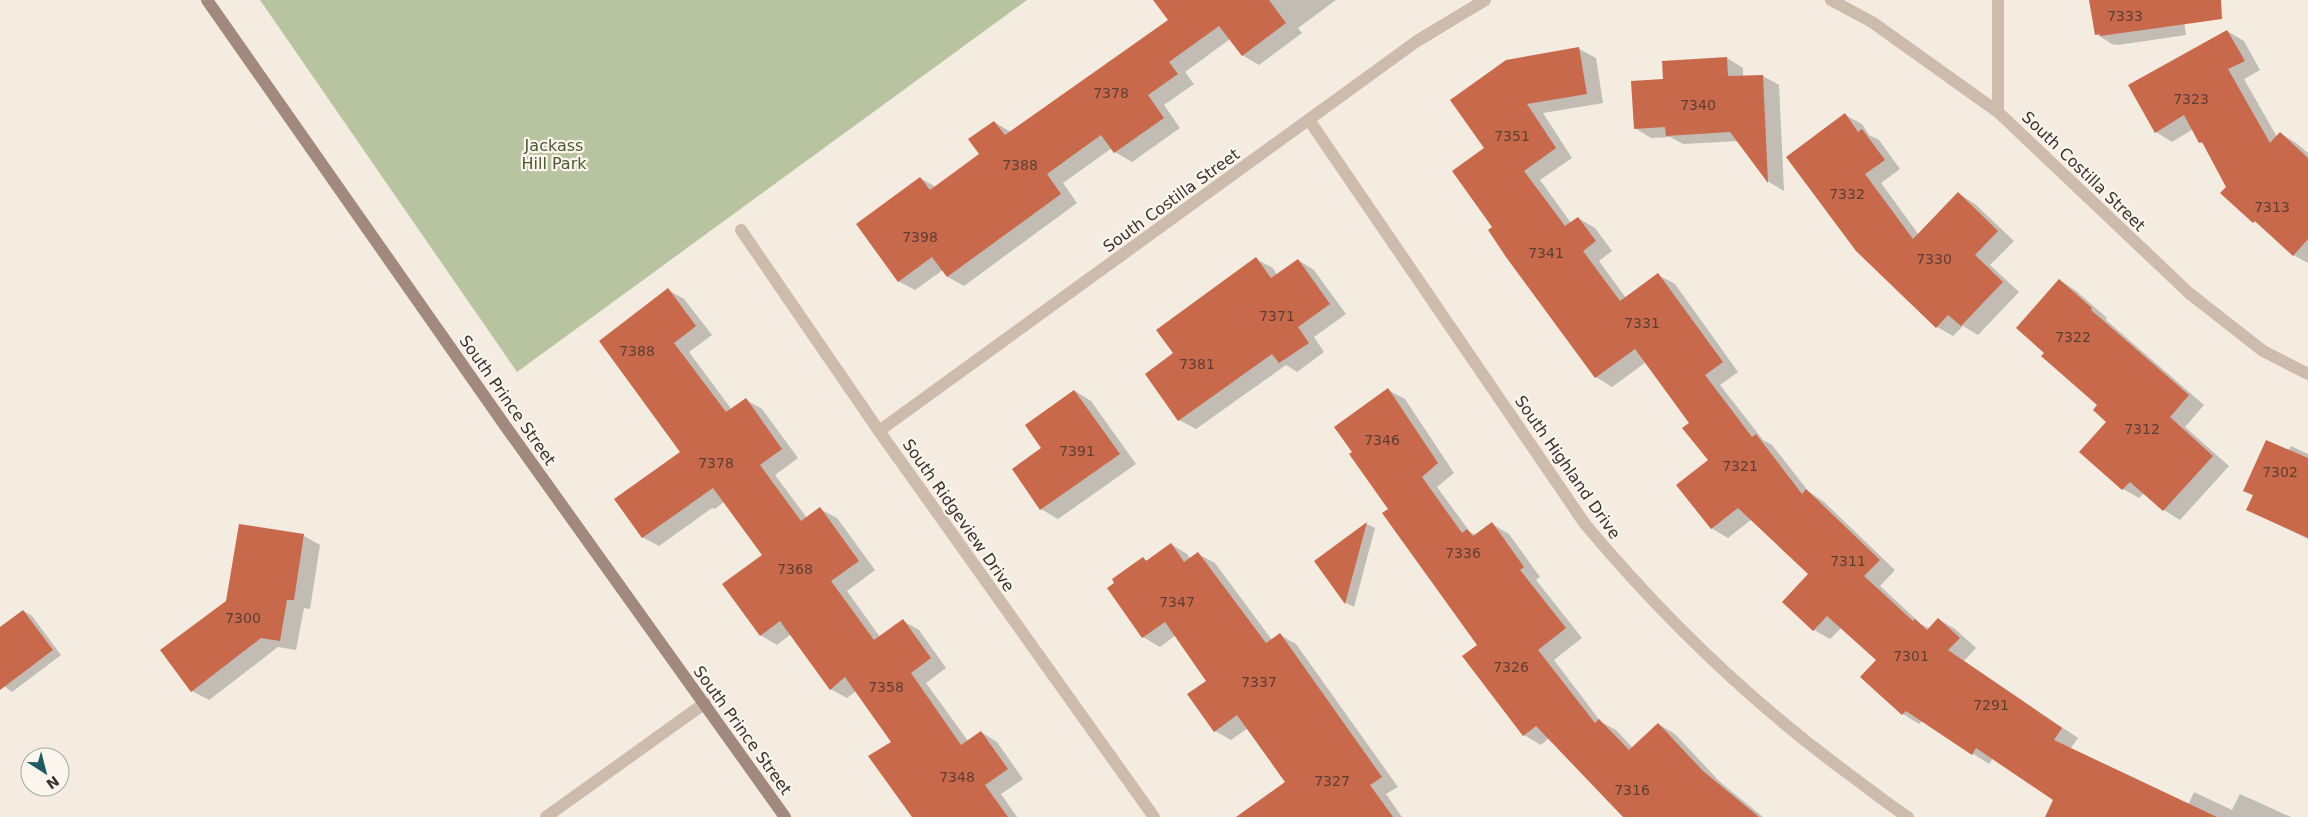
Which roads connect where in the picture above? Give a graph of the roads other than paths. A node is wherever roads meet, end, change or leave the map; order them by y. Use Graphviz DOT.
graph roads {
  1 [pos="207,0"];
  2 [pos="1485,0"];
  3 [pos="1831,0"];
  4 [pos="1998,0"];
  5 [pos="1998,112"];
  6 [pos="1309,120"];
  7 [pos="741,230"];
  8 [pos="2308,374"];
  9 [pos="879,431"];
  10 [pos="705,703"];
  11 [pos="546,817"];
  12 [pos="785,817"];
  13 [pos="1154,817"];
  14 [pos="1908,817"];
  1 -- 10 [label="street, South Prince Street"];
  2 -- 6 [label="street, South Costilla Street"];
  3 -- 5 [label="street, South Costilla Street"];
  4 -- 5 [label="street"];
  5 -- 8 [label="street, South Costilla Street"];
  6 -- 9 [label="street, South Costilla Street"];
  6 -- 14 [label="street, South Highland Drive"];
  7 -- 9 [label="street, South Ridgeview Drive"];
  9 -- 13 [label="street, South Ridgeview Drive"];
  10 -- 11 [label="street"];
  10 -- 12 [label="street, South Prince Street"];
}
